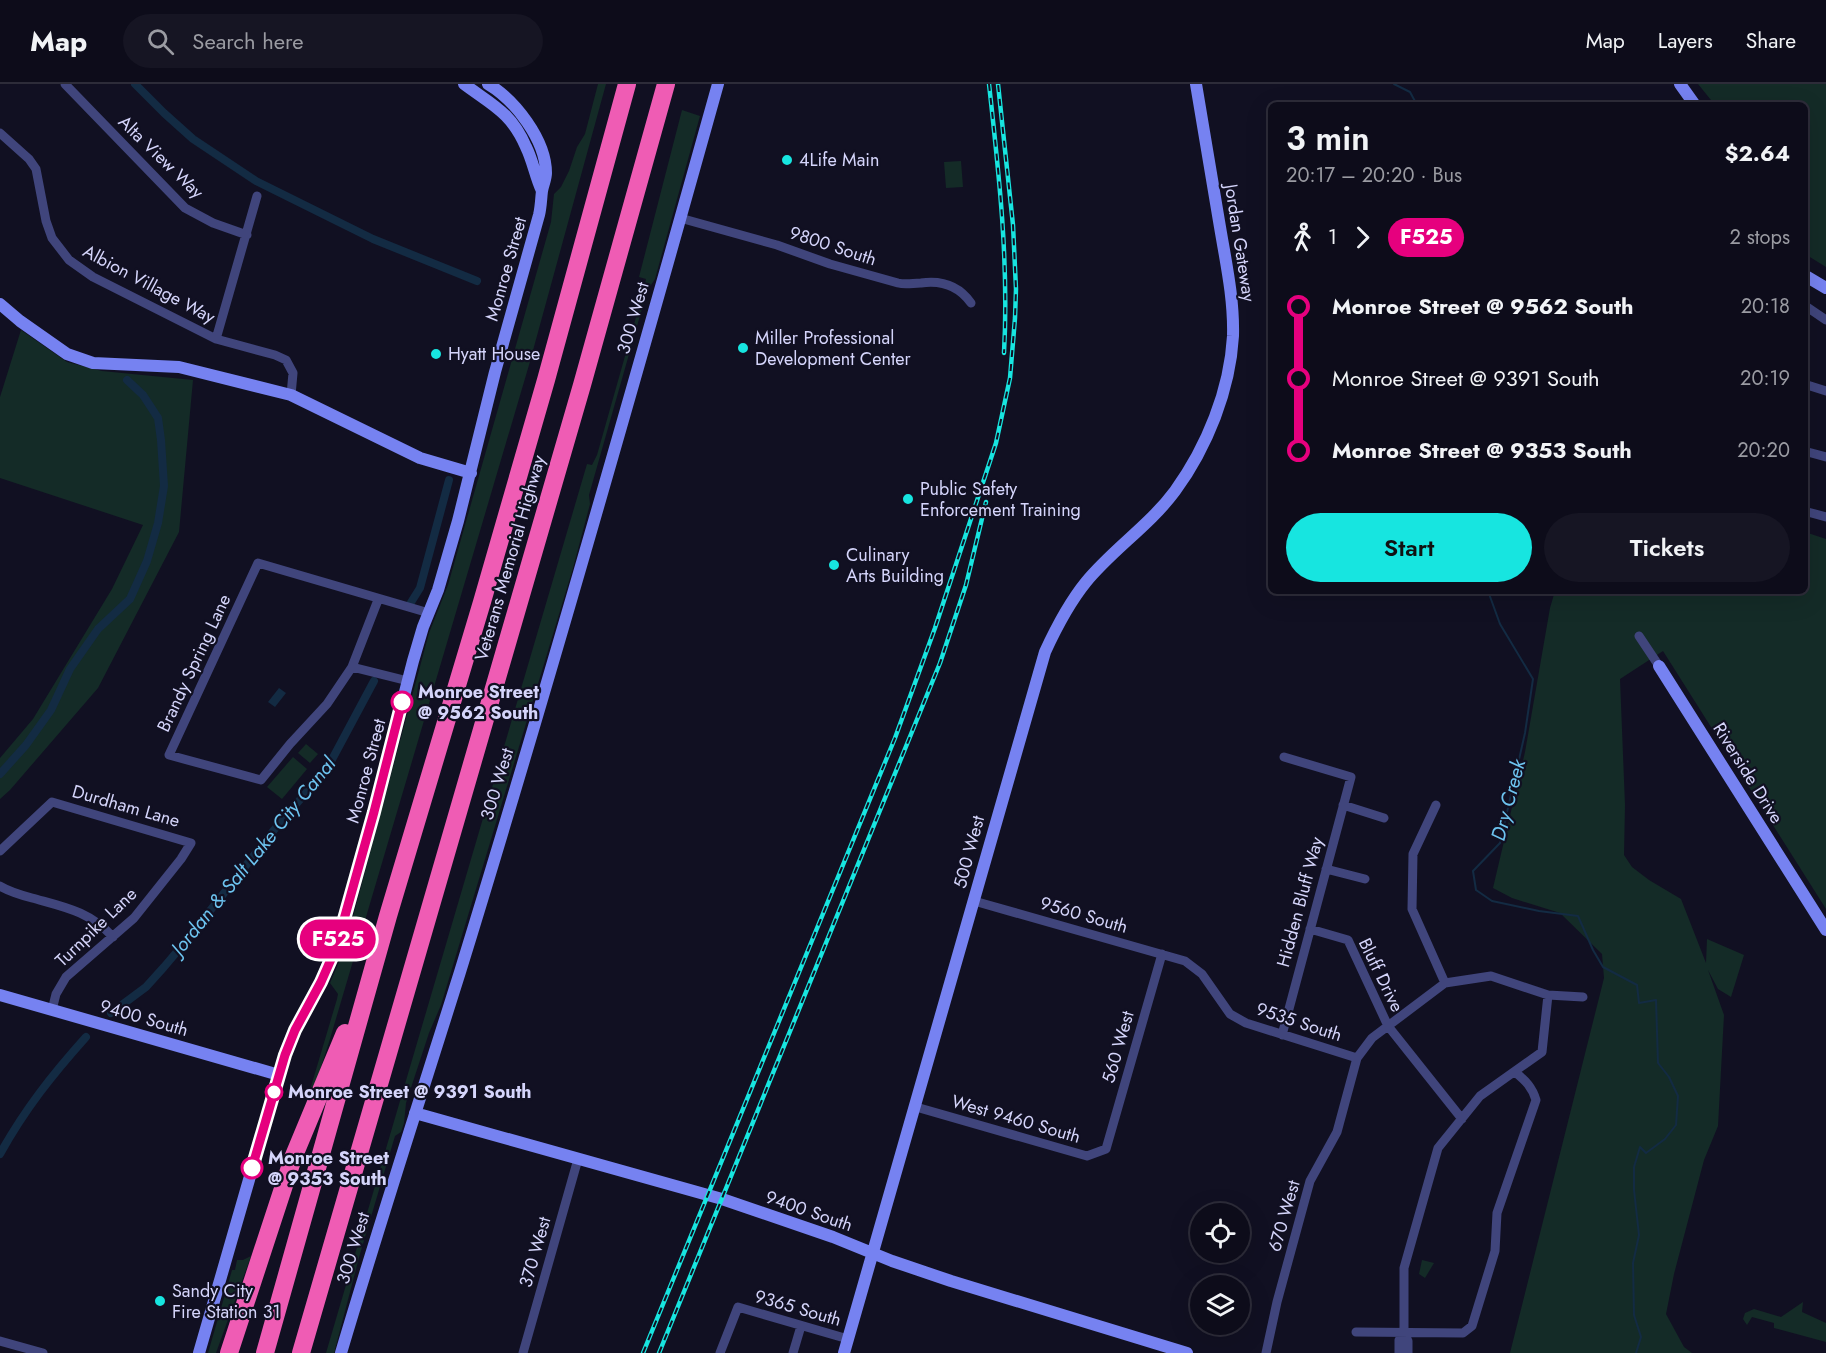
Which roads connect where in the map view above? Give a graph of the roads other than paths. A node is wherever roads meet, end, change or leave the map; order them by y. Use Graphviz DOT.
graph roads {
  1 [pos="64,84"];
  2 [pos="465,84"];
  3 [pos="488,84"];
  4 [pos="627,84"];
  5 [pos="666,84"];
  6 [pos="718,84"];
  7 [pos="1196,84"];
  8 [pos="1680,84"];
  9 [pos="1693,102"];
  10 [pos="0,133"];
  11 [pos="542,191"];
  12 [pos="257,196"];
  13 [pos="680,218"];
  14 [pos="247,235"];
  15 [pos="1808,277"];
  16 [pos="1826,288"];
  17 [pos="971,303"];
  18 [pos="0,304"];
  19 [pos="1808,309"];
  20 [pos="1826,320"];
  21 [pos="216,339"];
  22 [pos="1808,385"];
  23 [pos="1826,390"];
  24 [pos="291,395"];
  25 [pos="1218,408"];
  26 [pos="1808,452"];
  27 [pos="1826,457"];
  28 [pos="471,473"];
  29 [pos="1808,512"];
  30 [pos="1826,518"];
  31 [pos="378,600"];
  32 [pos="429,613"];
  33 [pos="1639,636"];
  34 [pos="1659,666"];
  35 [pos="352,667"];
  36 [pos="408,681"];
  37 [pos="1284,757"];
  38 [pos="1343,805"];
  39 [pos="1436,805"];
  40 [pos="1384,819"];
  41 [pos="191,843"];
  42 [pos="0,851"];
  43 [pos="1326,868"];
  44 [pos="1365,879"];
  45 [pos="0,886"];
  46 [pos="974,901"];
  47 [pos="388,916"];
  48 [pos="1310,929"];
  49 [pos="1826,930"];
  50 [pos="113,937"];
  51 [pos="1162,954"];
  52 [pos="1185,961"];
  53 [pos="1445,983"];
  54 [pos="0,995"];
  55 [pos="1548,995"];
  56 [pos="1583,997"];
  57 [pos="52,1010"];
  58 [pos="1388,1026"];
  59 [pos="1282,1035"];
  60 [pos="1357,1058"];
  61 [pos="1515,1072"];
  62 [pos="279,1075"];
  63 [pos="916,1107"];
  64 [pos="415,1113"];
  65 [pos="1462,1119"];
  66 [pos="1106,1149"];
  67 [pos="578,1159"];
  68 [pos="873,1253"];
  69 [pos="315,1306"];
  70 [pos="801,1326"];
  71 [pos="1356,1332"];
  72 [pos="1404,1333"];
  73 [pos="848,1340"];
  74 [pos="0,1341"];
  75 [pos="43,1353"];
  76 [pos="199,1353"];
  77 [pos="229,1353"];
  78 [pos="263,1353"];
  79 [pos="301,1353"];
  80 [pos="306,1353"];
  81 [pos="341,1353"];
  82 [pos="523,1353"];
  83 [pos="720,1353"];
  84 [pos="793,1353"];
  85 [pos="844,1353"];
  86 [pos="1187,1353"];
  87 [pos="1266,1353"];
  88 [pos="1400,1353"];
  89 [pos="1408,1353"];
  1 -- 14 [label="street, Alta View Way"];
  2 -- 11 [label="street"];
  3 -- 11 [label="street, Monroe Street"];
  4 -- 47 [label="highway, Veterans Memorial Highway"];
  5 -- 69 [label="highway, Veterans Memorial Highway"];
  6 -- 13 [label="street, 300 West"];
  7 -- 25 [label="street, Jordan Gateway"];
  8 -- 9 [label="street"];
  10 -- 21 [label="street, Albion Village Way"];
  11 -- 28 [label="street, Monroe Street"];
  12 -- 14 [label="street"];
  13 -- 17 [label="street, 9800 South"];
  13 -- 64 [label="street, 300 West"];
  14 -- 21 [label="street"];
  15 -- 16 [label="street"];
  18 -- 24 [label="street"];
  19 -- 20 [label="street"];
  21 -- 24 [label="street, Albion Village Way"];
  22 -- 23 [label="street"];
  24 -- 28 [label="street"];
  25 -- 46 [label="street, 500 West"];
  26 -- 27 [label="street"];
  28 -- 32 [label="street, Monroe Street"];
  29 -- 30 [label="street"];
  31 -- 32 [label="street"];
  31 -- 35 [label="street"];
  31 -- 35 [label="street, Brandy Spring Lane"];
  32 -- 36 [label="street, Monroe Street"];
  33 -- 34 [label="street, Riverside Drive"];
  34 -- 49 [label="street, Riverside Drive"];
  35 -- 36 [label="street"];
  36 -- 62 [label="street, Monroe Street"];
  37 -- 38 [label="street, Hidden Bluff Way"];
  38 -- 40 [label="street"];
  38 -- 43 [label="street, Hidden Bluff Way"];
  39 -- 53 [label="street"];
  41 -- 42 [label="street, Durdham Lane"];
  41 -- 50 [label="street, Turnpike Lane"];
  43 -- 44 [label="street"];
  43 -- 48 [label="street, Hidden Bluff Way"];
  45 -- 50 [label="street"];
  46 -- 51 [label="street, 9560 South"];
  46 -- 63 [label="street, 500 West"];
  47 -- 77 [label="highway"];
  47 -- 78 [label="highway, Veterans Memorial Highway"];
  48 -- 58 [label="street, Bluff Drive"];
  48 -- 59 [label="street, Hidden Bluff Way"];
  50 -- 57 [label="street, Turnpike Lane"];
  51 -- 52 [label="street, 9560 South"];
  51 -- 66 [label="street, 560 West"];
  52 -- 59 [label="street, 9535 South"];
  53 -- 55 [label="street"];
  53 -- 58 [label="street"];
  54 -- 57 [label="street, 9400 South"];
  55 -- 56 [label="street"];
  55 -- 61 [label="street"];
  57 -- 62 [label="street, 9400 South"];
  58 -- 60 [label="street"];
  58 -- 65 [label="street, Bluff Drive"];
  59 -- 60 [label="street, 9535 South"];
  60 -- 87 [label="street, 670 West"];
  61 -- 65 [label="street"];
  61 -- 72 [label="street"];
  62 -- 76 [label="street, Monroe Street"];
  63 -- 66 [label="street, West 9460 South"];
  63 -- 68 [label="street, 500 West"];
  64 -- 67 [label="street, 9400 South"];
  64 -- 81 [label="street, 300 West"];
  65 -- 72 [label="street"];
  67 -- 68 [label="street, 9400 South"];
  67 -- 82 [label="street, 370 West"];
  68 -- 73 [label="street, 500 West"];
  68 -- 86 [label="street, 9400 South"];
  69 -- 79 [label="highway, Veterans Memorial Highway"];
  69 -- 80 [label="highway"];
  70 -- 73 [label="street, 9365 South"];
  70 -- 83 [label="street, 9365 South"];
  70 -- 84 [label="street"];
  71 -- 72 [label="street"];
  72 -- 88 [label="street"];
  72 -- 89 [label="street"];
  73 -- 85 [label="street, 500 West"];
  74 -- 75 [label="street"];
}
